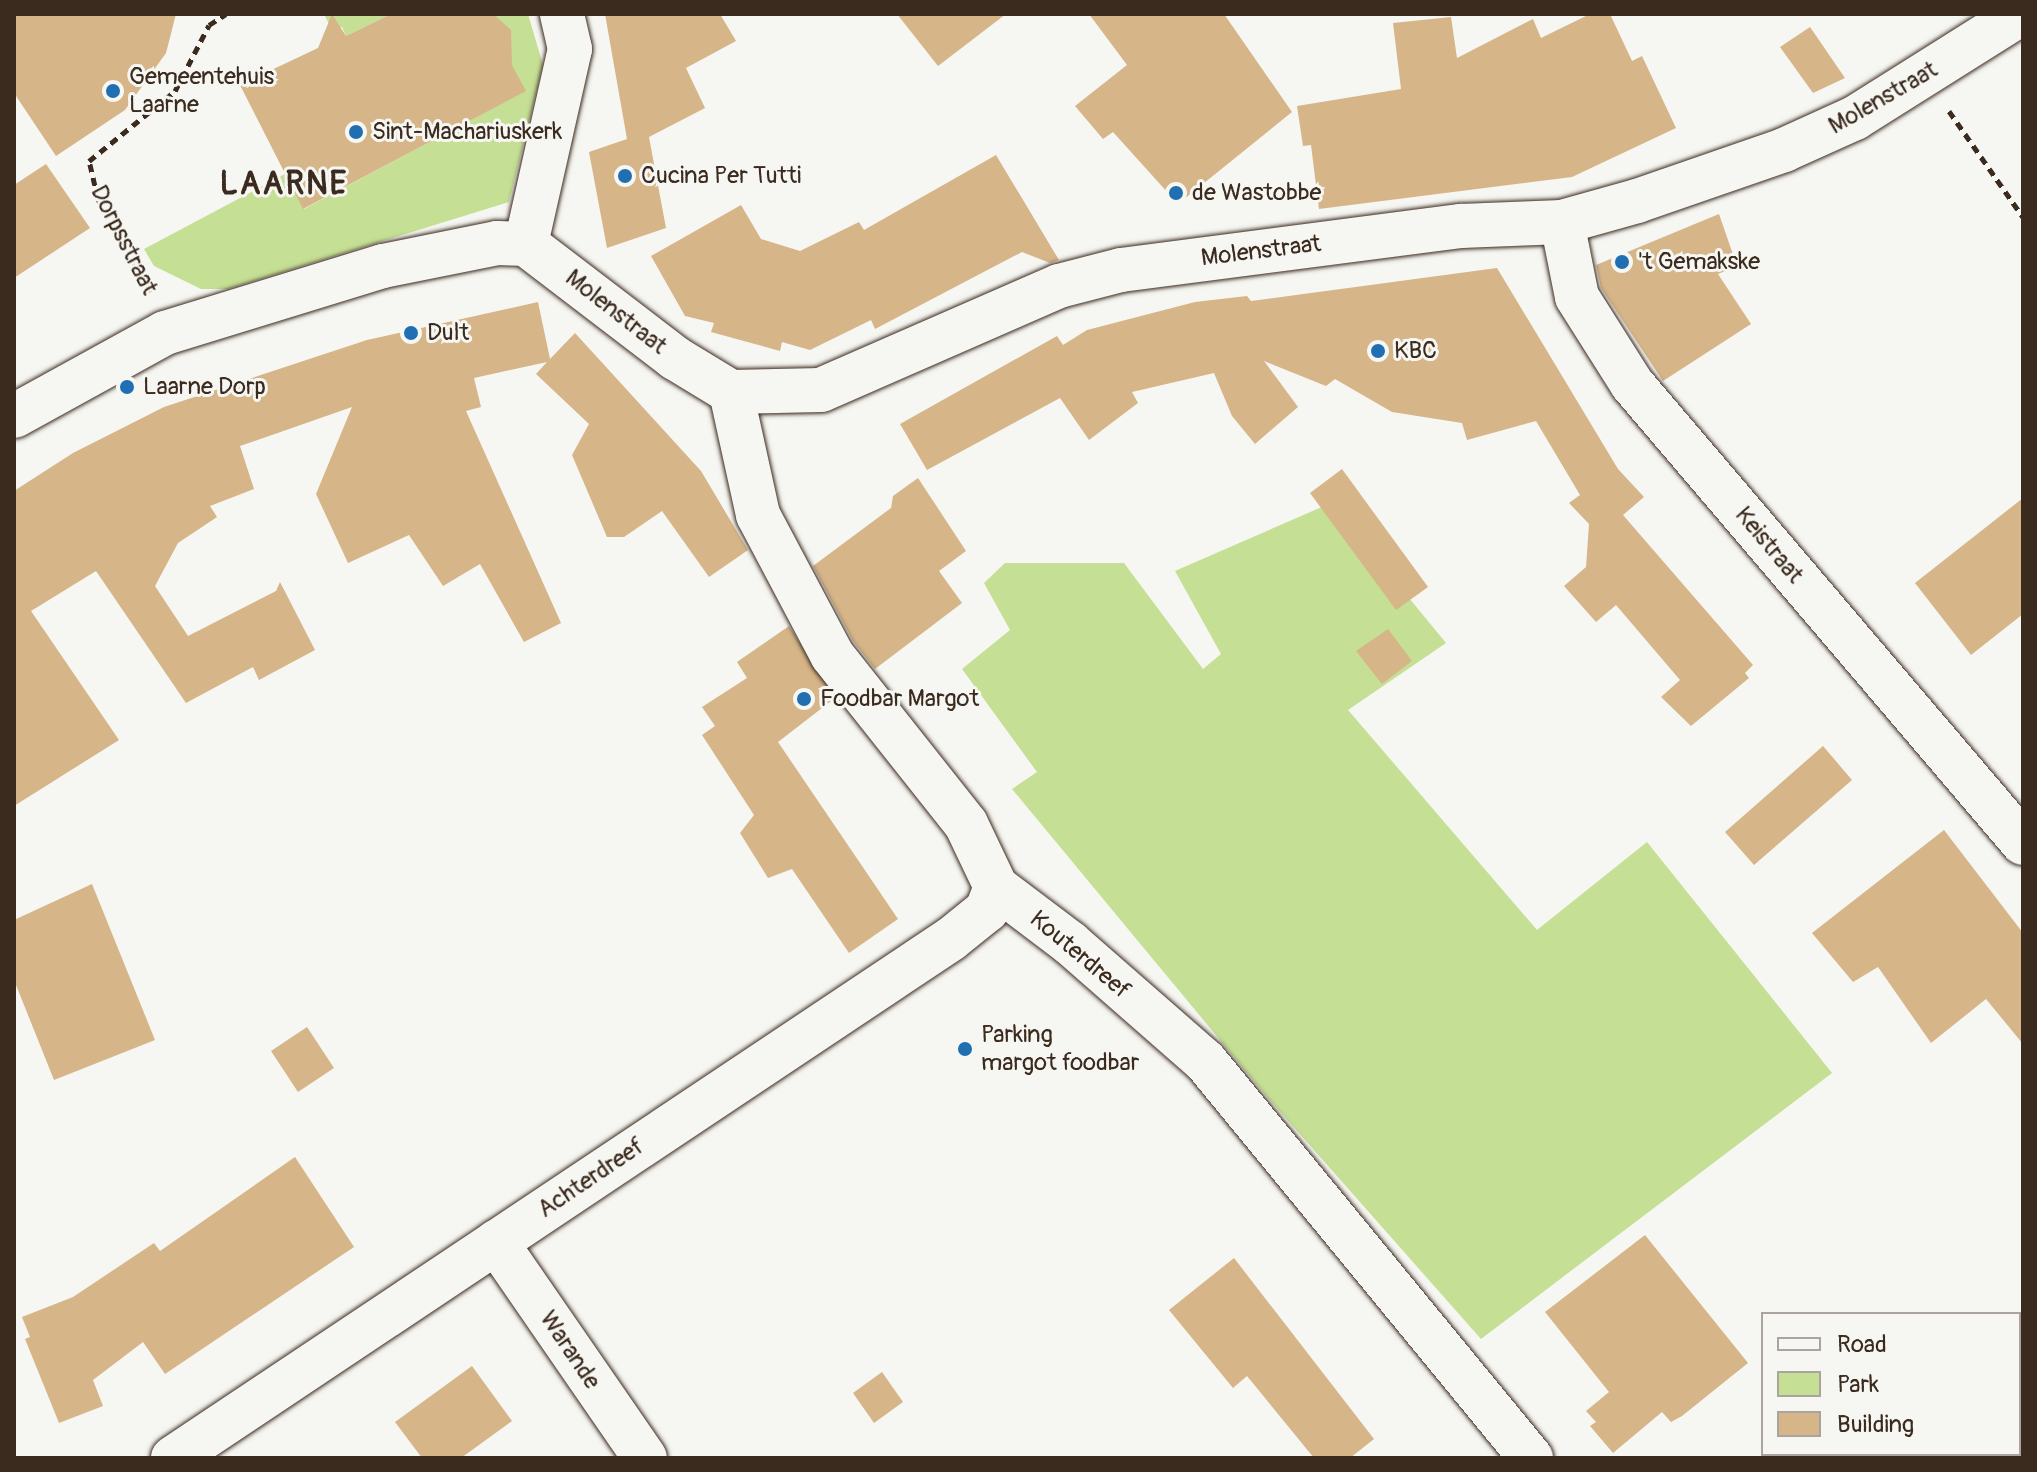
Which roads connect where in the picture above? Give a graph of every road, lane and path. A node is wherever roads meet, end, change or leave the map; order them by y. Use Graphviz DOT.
graph roads {
  1 [pos="226,14"];
  2 [pos="562,14"];
  3 [pos="2020,14"];
  4 [pos="1918,78"];
  5 [pos="2023,217"];
  6 [pos="1562,222"];
  7 [pos="526,244"];
  8 [pos="165,333"];
  9 [pos="731,392"];
  10 [pos="14,416"];
  11 [pos="2023,843"];
  12 [pos="996,887"];
  13 [pos="496,1242"];
  14 [pos="173,1458"];
  15 [pos="645,1458"];
  16 [pos="1531,1458"];
  1 -- 8 [label="path, Dorpsstraat"];
  2 -- 7 [label="street"];
  3 -- 4 [label="street, Molenstraat"];
  4 -- 5 [label="path"];
  4 -- 6 [label="street, Molenstraat"];
  6 -- 9 [label="street, Molenstraat"];
  6 -- 11 [label="street, Keistraat"];
  7 -- 8 [label="street"];
  7 -- 9 [label="street, Molenstraat"];
  8 -- 10 [label="street"];
  9 -- 12 [label="street, Kouterdreef"];
  12 -- 13 [label="street, Achterdreef"];
  12 -- 16 [label="street, Kouterdreef"];
  13 -- 14 [label="street, Achterdreef"];
  13 -- 15 [label="street, Warande"];
}
